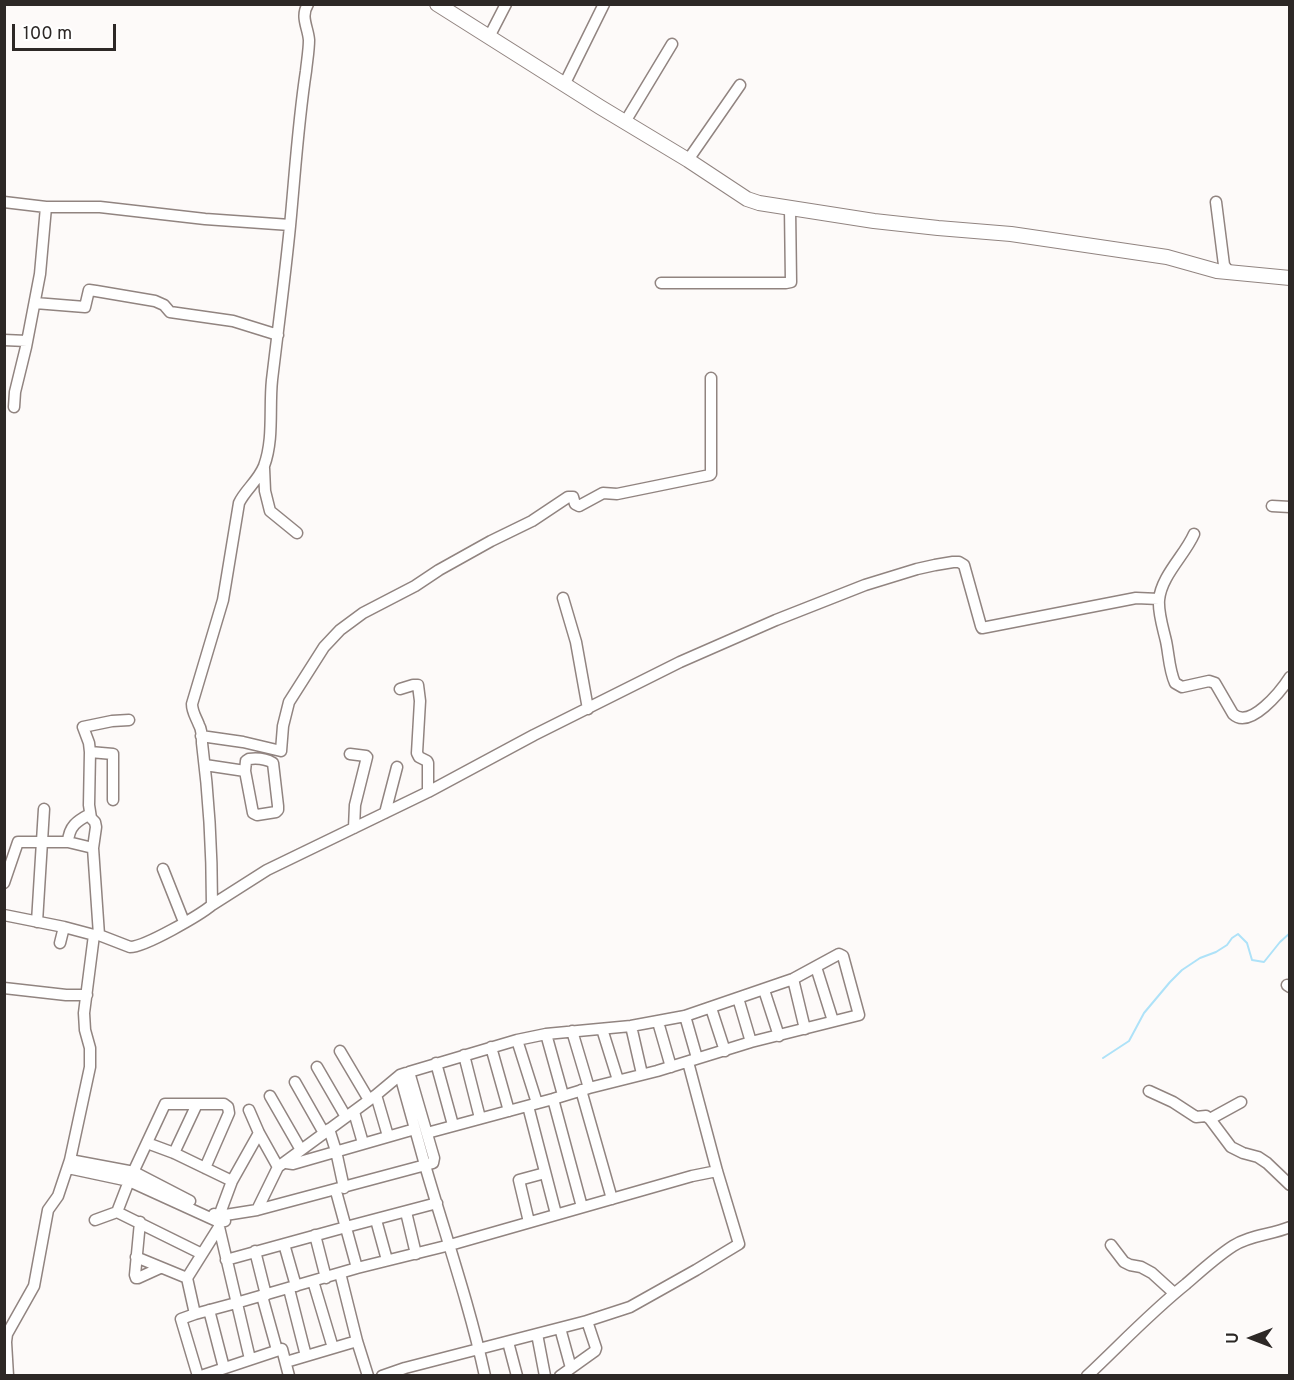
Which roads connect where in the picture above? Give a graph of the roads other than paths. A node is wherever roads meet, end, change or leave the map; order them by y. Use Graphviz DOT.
graph roads {
  1 [pos="308,4"];
  2 [pos="437,4"];
  3 [pos="506,4"];
  4 [pos="604,4"];
  5 [pos="489,38"];
  6 [pos="672,44"];
  7 [pos="564,85"];
  8 [pos="740,85"];
  9 [pos="625,122"];
  10 [pos="688,160"];
  11 [pos="4,202"];
  12 [pos="1216,202"];
  13 [pos="46,207"];
  14 [pos="790,208"];
  15 [pos="290,225"];
  16 [pos="1229,272"];
  17 [pos="1290,278"];
  18 [pos="661,283"];
  19 [pos="35,303"];
  20 [pos="278,335"];
  21 [pos="4,340"];
  22 [pos="27,341"];
  23 [pos="711,378"];
  24 [pos="10,392"];
  25 [pos="14,407"];
  26 [pos="264,468"];
  27 [pos="1272,506"];
  28 [pos="1290,507"];
  29 [pos="297,533"];
  30 [pos="1194,534"];
  31 [pos="563,598"];
  32 [pos="1159,599"];
  33 [pos="1290,677"];
  34 [pos="400,689"];
  35 [pos="588,709"];
  36 [pos="129,720"];
  37 [pos="201,736"];
  38 [pos="90,752"];
  39 [pos="350,754"];
  40 [pos="205,765"];
  41 [pos="397,767"];
  42 [pos="245,771"];
  43 [pos="428,792"];
  44 [pos="113,800"];
  45 [pos="44,809"];
  46 [pos="385,813"];
  47 [pos="90,814"];
  48 [pos="354,828"];
  49 [pos="68,842"];
  50 [pos="43,843"];
  51 [pos="93,848"];
  52 [pos="163,869"];
  53 [pos="4,883"];
  54 [pos="212,905"];
  55 [pos="4,915"];
  56 [pos="37,922"];
  57 [pos="184,922"];
  58 [pos="64,927"];
  59 [pos="97,935"];
  60 [pos="60,943"];
  61 [pos="816,968"];
  62 [pos="793,980"];
  63 [pos="4,988"];
  64 [pos="764,990"];
  65 [pos="87,995"];
  66 [pos="738,998"];
  67 [pos="711,1008"];
  68 [pos="685,1016"];
  69 [pos="833,1021"];
  70 [pos="658,1022"];
  71 [pos="630,1026"];
  72 [pos="602,1029"];
  73 [pos="805,1029"];
  74 [pos="572,1031"];
  75 [pos="546,1034"];
  76 [pos="779,1036"];
  77 [pos="517,1040"];
  78 [pos="751,1042"];
  79 [pos="491,1047"];
  80 [pos="339,1051"];
  81 [pos="725,1051"];
  82 [pos="464,1056"];
  83 [pos="693,1060"];
  84 [pos="436,1063"];
  85 [pos="317,1067"];
  86 [pos="671,1067"];
  87 [pos="405,1074"];
  88 [pos="642,1074"];
  89 [pos="618,1080"];
  90 [pos="295,1082"];
  91 [pos="585,1089"];
  92 [pos="1149,1091"];
  93 [pos="270,1096"];
  94 [pos="558,1097"];
  95 [pos="372,1098"];
  96 [pos="1241,1102"];
  97 [pos="197,1104"];
  98 [pos="532,1104"];
  99 [pos="249,1110"];
  100 [pos="508,1111"];
  101 [pos="350,1114"];
  102 [pos="480,1118"];
  103 [pos="1210,1119"];
  104 [pos="453,1125"];
  105 [pos="415,1129"];
  106 [pos="327,1131"];
  107 [pos="259,1133"];
  108 [pos="427,1133"];
  109 [pos="388,1136"];
  110 [pos="147,1143"];
  111 [pos="363,1143"];
  112 [pos="301,1150"];
  113 [pos="336,1151"];
  114 [pos="174,1153"];
  115 [pos="69,1164"];
  116 [pos="281,1165"];
  117 [pos="205,1168"];
  118 [pos="426,1168"];
  119 [pos="717,1171"];
  120 [pos="545,1173"];
  121 [pos="132,1177"];
  122 [pos="232,1181"];
  123 [pos="1290,1185"];
  124 [pos="340,1191"];
  125 [pos="612,1198"];
  126 [pos="437,1203"];
  127 [pos="582,1207"];
  128 [pos="257,1210"];
  129 [pos="117,1212"];
  130 [pos="406,1212"];
  131 [pos="556,1214"];
  132 [pos="95,1220"];
  133 [pos="376,1220"];
  134 [pos="140,1222"];
  135 [pos="219,1222"];
  136 [pos="529,1222"];
  137 [pos="346,1227"];
  138 [pos="1290,1227"];
  139 [pos="315,1235"];
  140 [pos="284,1244"];
  141 [pos="450,1245"];
  142 [pos="1111,1245"];
  143 [pos="255,1251"];
  144 [pos="202,1254"];
  145 [pos="416,1254"];
  146 [pos="136,1257"];
  147 [pos="226,1260"];
  148 [pos="387,1260"];
  149 [pos="160,1268"];
  150 [pos="357,1268"];
  151 [pos="339,1273"];
  152 [pos="187,1278"];
  153 [pos="326,1278"];
  154 [pos="313,1281"];
  155 [pos="292,1287"];
  156 [pos="1174,1293"];
  157 [pos="264,1295"];
  158 [pos="236,1304"];
  159 [pos="208,1310"];
  160 [pos="195,1314"];
  161 [pos="587,1321"];
  162 [pos="560,1328"];
  163 [pos="537,1334"];
  164 [pos="357,1341"];
  165 [pos="5,1342"];
  166 [pos="508,1342"];
  167 [pos="333,1348"];
  168 [pos="277,1350"];
  169 [pos="479,1350"];
  170 [pos="306,1356"];
  171 [pos="250,1359"];
  172 [pos="285,1362"];
  173 [pos="224,1368"];
  174 [pos="571,1368"];
  175 [pos="202,1375"];
  176 [pos="366,1375"];
  177 [pos="8,1376"];
  178 [pos="289,1376"];
  179 [pos="382,1376"];
  180 [pos="485,1376"];
  181 [pos="517,1376"];
  182 [pos="545,1376"];
  183 [pos="560,1376"];
  184 [pos="1087,1376"];
  1 -- 15 [label="street"];
  2 -- 5 [label="main road"];
  3 -- 5 [label="street"];
  4 -- 7 [label="street"];
  5 -- 7 [label="main road"];
  6 -- 9 [label="street"];
  7 -- 9 [label="main road"];
  8 -- 10 [label="street"];
  9 -- 10 [label="main road"];
  10 -- 14 [label="main road"];
  11 -- 13 [label="street"];
  12 -- 16 [label="street"];
  13 -- 15 [label="street"];
  13 -- 19 [label="street"];
  14 -- 16 [label="main road"];
  14 -- 18 [label="street"];
  15 -- 20 [label="street"];
  16 -- 17 [label="main road"];
  19 -- 20 [label="street"];
  19 -- 22 [label="street"];
  20 -- 26 [label="street"];
  21 -- 22 [label="street"];
  22 -- 24 [label="street"];
  23 -- 37 [label="street"];
  24 -- 25 [label="street"];
  26 -- 29 [label="street"];
  26 -- 37 [label="street"];
  27 -- 28 [label="street"];
  30 -- 32 [label="street"];
  31 -- 35 [label="street"];
  32 -- 33 [label="street"];
  32 -- 35 [label="street"];
  34 -- 43 [label="street"];
  35 -- 43 [label="street"];
  36 -- 38 [label="street"];
  37 -- 40 [label="street"];
  38 -- 44 [label="street"];
  38 -- 47 [label="street"];
  39 -- 48 [label="street"];
  40 -- 42 [label="street"];
  40 -- 54 [label="street"];
  41 -- 46 [label="street"];
  42 -- 42 [label="street"];
  43 -- 46 [label="street"];
  45 -- 50 [label="street"];
  46 -- 48 [label="street"];
  47 -- 49 [label="street"];
  47 -- 51 [label="street"];
  48 -- 54 [label="street"];
  49 -- 50 [label="street"];
  49 -- 51 [label="street"];
  50 -- 53 [label="street"];
  50 -- 56 [label="street"];
  51 -- 59 [label="street"];
  52 -- 57 [label="street"];
  54 -- 57 [label="street"];
  55 -- 56 [label="street"];
  56 -- 58 [label="street"];
  57 -- 59 [label="street"];
  58 -- 59 [label="street"];
  58 -- 60 [label="street"];
  59 -- 65 [label="street"];
  61 -- 62 [label="street"];
  61 -- 69 [label="street"];
  61 -- 69 [label="street"];
  62 -- 64 [label="street"];
  62 -- 73 [label="street"];
  63 -- 65 [label="street"];
  64 -- 66 [label="street"];
  64 -- 76 [label="street"];
  65 -- 115 [label="street"];
  66 -- 67 [label="street"];
  66 -- 78 [label="street"];
  67 -- 68 [label="street"];
  67 -- 81 [label="street"];
  68 -- 70 [label="street"];
  68 -- 83 [label="street"];
  69 -- 73 [label="street"];
  70 -- 71 [label="street"];
  70 -- 86 [label="street"];
  71 -- 72 [label="street"];
  71 -- 88 [label="street"];
  72 -- 74 [label="street"];
  72 -- 89 [label="street"];
  73 -- 76 [label="street"];
  74 -- 75 [label="street"];
  74 -- 91 [label="street"];
  75 -- 77 [label="street"];
  75 -- 94 [label="street"];
  76 -- 78 [label="street"];
  77 -- 79 [label="street"];
  77 -- 98 [label="street"];
  78 -- 81 [label="street"];
  79 -- 82 [label="street"];
  79 -- 100 [label="street"];
  80 -- 95 [label="street"];
  81 -- 83 [label="street"];
  82 -- 84 [label="street"];
  82 -- 102 [label="street"];
  83 -- 86 [label="street"];
  83 -- 119 [label="street"];
  84 -- 87 [label="street"];
  84 -- 104 [label="street"];
  85 -- 101 [label="street"];
  86 -- 88 [label="street"];
  87 -- 95 [label="street"];
  87 -- 105 [label="street"];
  87 -- 108 [label="street"];
  88 -- 89 [label="street"];
  89 -- 91 [label="street"];
  90 -- 106 [label="street"];
  91 -- 94 [label="street"];
  91 -- 125 [label="street"];
  92 -- 103 [label="street"];
  93 -- 112 [label="street"];
  94 -- 98 [label="street"];
  94 -- 127 [label="street"];
  95 -- 101 [label="street"];
  95 -- 109 [label="street"];
  96 -- 103 [label="street"];
  97 -- 110 [label="street"];
  97 -- 114 [label="street"];
  97 -- 117 [label="street"];
  98 -- 100 [label="street"];
  98 -- 120 [label="street"];
  99 -- 107 [label="street"];
  100 -- 102 [label="street"];
  101 -- 106 [label="street"];
  101 -- 111 [label="street"];
  102 -- 104 [label="street"];
  103 -- 123 [label="street"];
  104 -- 108 [label="street"];
  105 -- 109 [label="street"];
  105 -- 118 [label="street"];
  106 -- 112 [label="street"];
  106 -- 113 [label="street"];
  107 -- 116 [label="street"];
  107 -- 122 [label="street"];
  108 -- 118 [label="street"];
  109 -- 111 [label="street"];
  110 -- 114 [label="street"];
  110 -- 121 [label="street"];
  111 -- 113 [label="street"];
  112 -- 116 [label="street"];
  113 -- 116 [label="street"];
  113 -- 124 [label="street"];
  114 -- 117 [label="street"];
  115 -- 121 [label="street"];
  115 -- 165 [label="street"];
  116 -- 128 [label="street"];
  117 -- 122 [label="street"];
  118 -- 124 [label="street"];
  118 -- 126 [label="street"];
  119 -- 125 [label="street"];
  119 -- 161 [label="street"];
  120 -- 131 [label="street"];
  120 -- 136 [label="street"];
  121 -- 129 [label="street"];
  121 -- 135 [label="street"];
  122 -- 135 [label="street"];
  124 -- 128 [label="street"];
  124 -- 135 [label="street"];
  124 -- 137 [label="street"];
  125 -- 127 [label="street"];
  126 -- 130 [label="street"];
  126 -- 141 [label="street"];
  127 -- 131 [label="street"];
  128 -- 135 [label="street"];
  129 -- 132 [label="street"];
  129 -- 134 [label="street"];
  130 -- 133 [label="street"];
  130 -- 145 [label="street"];
  131 -- 136 [label="street"];
  133 -- 137 [label="street"];
  133 -- 148 [label="street"];
  134 -- 144 [label="street"];
  134 -- 146 [label="street"];
  135 -- 144 [label="street"];
  135 -- 147 [label="street"];
  136 -- 141 [label="street"];
  137 -- 139 [label="street"];
  137 -- 150 [label="street"];
  138 -- 156 [label="street"];
  139 -- 140 [label="street"];
  139 -- 153 [label="street"];
  140 -- 143 [label="street"];
  140 -- 155 [label="street"];
  141 -- 145 [label="street"];
  141 -- 169 [label="street"];
  142 -- 156 [label="street"];
  143 -- 147 [label="street"];
  143 -- 157 [label="street"];
  144 -- 152 [label="street"];
  145 -- 148 [label="street"];
  146 -- 149 [label="street"];
  146 -- 149 [label="street"];
  147 -- 158 [label="street"];
  148 -- 150 [label="street"];
  149 -- 152 [label="street"];
  150 -- 151 [label="street"];
  151 -- 153 [label="street"];
  151 -- 164 [label="street"];
  152 -- 160 [label="street"];
  153 -- 154 [label="street"];
  154 -- 155 [label="street"];
  154 -- 167 [label="street"];
  155 -- 157 [label="street"];
  155 -- 170 [label="street"];
  156 -- 184 [label="street"];
  157 -- 158 [label="street"];
  157 -- 168 [label="street"];
  158 -- 159 [label="street"];
  158 -- 171 [label="street"];
  159 -- 160 [label="street"];
  159 -- 173 [label="street"];
  160 -- 175 [label="street"];
  161 -- 162 [label="street"];
  161 -- 174 [label="street"];
  162 -- 163 [label="street"];
  162 -- 174 [label="street"];
  163 -- 166 [label="street"];
  163 -- 182 [label="street"];
  164 -- 167 [label="street"];
  164 -- 176 [label="street"];
  165 -- 177 [label="street"];
  166 -- 169 [label="street"];
  166 -- 181 [label="street"];
  167 -- 170 [label="street"];
  168 -- 171 [label="street"];
  168 -- 172 [label="street"];
  169 -- 179 [label="street"];
  169 -- 180 [label="street"];
  170 -- 172 [label="street"];
  171 -- 173 [label="street"];
  172 -- 178 [label="street"];
  173 -- 175 [label="street"];
  174 -- 183 [label="street"];
}
